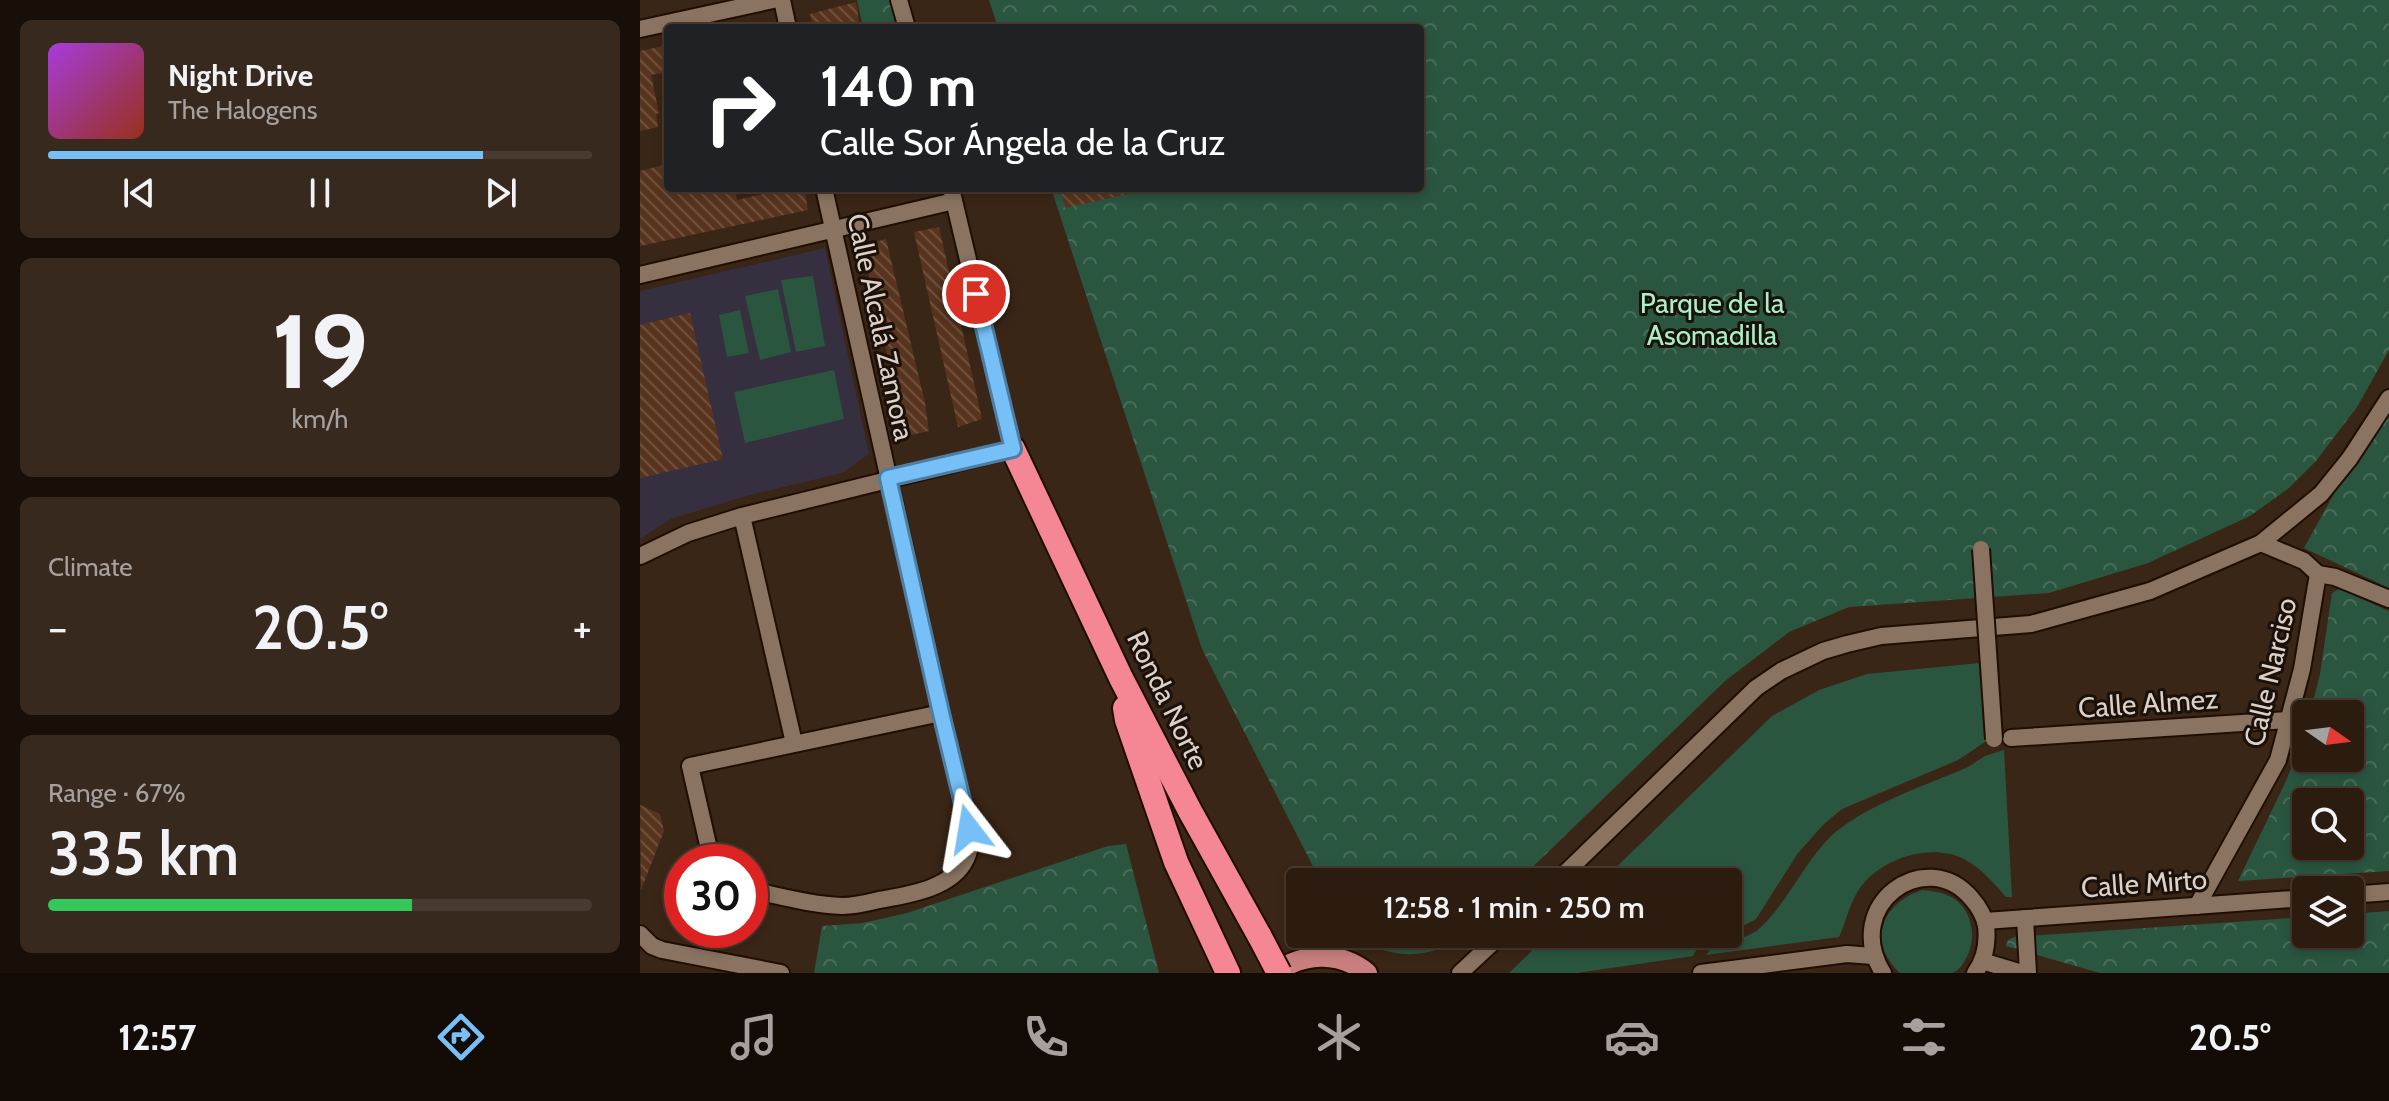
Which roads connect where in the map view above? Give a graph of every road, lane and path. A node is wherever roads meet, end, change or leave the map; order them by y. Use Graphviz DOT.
graph roads {
  1 [pos="773,0"];
  2 [pos="782,0"];
  3 [pos="899,0"];
  4 [pos="787,24"];
  5 [pos="906,24"];
  6 [pos="640,29"];
  7 [pos="825,192"];
  8 [pos="952,194"];
  9 [pos="833,228"];
  10 [pos="640,275"];
  11 [pos="2389,398"];
  12 [pos="1013,449"];
  13 [pos="888,478"];
  14 [pos="742,516"];
  15 [pos="2261,543"];
  16 [pos="1981,549"];
  17 [pos="640,556"];
  18 [pos="2318,574"];
  19 [pos="2389,599"];
  20 [pos="1121,678"];
  21 [pos="941,713"];
  22 [pos="2289,720"];
  23 [pos="794,743"];
  24 [pos="708,844"];
  25 [pos="1570,868"];
  26 [pos="2389,892"];
  27 [pos="768,893"];
  28 [pos="2364,894"];
  29 [pos="2292,899"];
  30 [pos="2197,906"];
  31 [pos="2025,918"];
  32 [pos="1985,921"];
  33 [pos="640,934"];
  34 [pos="1487,948"];
  35 [pos="1873,956"];
  36 [pos="1978,967"];
  37 [pos="1466,968"];
  38 [pos="781,973"];
  39 [pos="1228,973"];
  40 [pos="1277,973"];
  41 [pos="1367,973"];
  42 [pos="1452,973"];
  43 [pos="1701,973"];
  44 [pos="1882,973"];
  45 [pos="2022,973"];
  46 [pos="2028,973"];
  1 -- 6 [label="street"];
  2 -- 4 [label="street"];
  3 -- 5 [label="street"];
  7 -- 9 [label="street, Calle Alcalá Zamora"];
  8 -- 9 [label="street"];
  8 -- 12 [label="street"];
  9 -- 10 [label="street"];
  9 -- 13 [label="street, Calle Alcalá Zamora"];
  11 -- 15 [label="street"];
  12 -- 13 [label="street"];
  12 -- 20 [label="highway, Ronda Norte"];
  13 -- 14 [label="street"];
  13 -- 21 [label="street, Calle Alcalá Zamora"];
  14 -- 17 [label="street"];
  14 -- 23 [label="street"];
  15 -- 18 [label="street"];
  15 -- 25 [label="street"];
  16 -- 22 [label="street, Calle Almez, bridge"];
  18 -- 19 [label="street"];
  18 -- 22 [label="street, Calle Narciso"];
  20 -- 39 [label="highway"];
  20 -- 40 [label="highway, Ronda Norte, bridge"];
  21 -- 23 [label="street"];
  21 -- 27 [label="street, Calle Alcalá Zamora"];
  22 -- 30 [label="street, Calle Narciso"];
  23 -- 24 [label="street"];
  26 -- 28 [label="street"];
  29 -- 30 [label="street, Calle Mirto"];
  30 -- 31 [label="street, Calle Mirto"];
  31 -- 32 [label="street, Calle Mirto"];
  31 -- 46 [label="street"];
  32 -- 35 [label="street"];
  32 -- 36 [label="street"];
  33 -- 38 [label="street"];
  34 -- 37 [label="street"];
  35 -- 43 [label="street"];
  35 -- 44 [label="street"];
  36 -- 45 [label="street"];
  37 -- 42 [label="street"];
  40 -- 41 [label="main road"];
}
